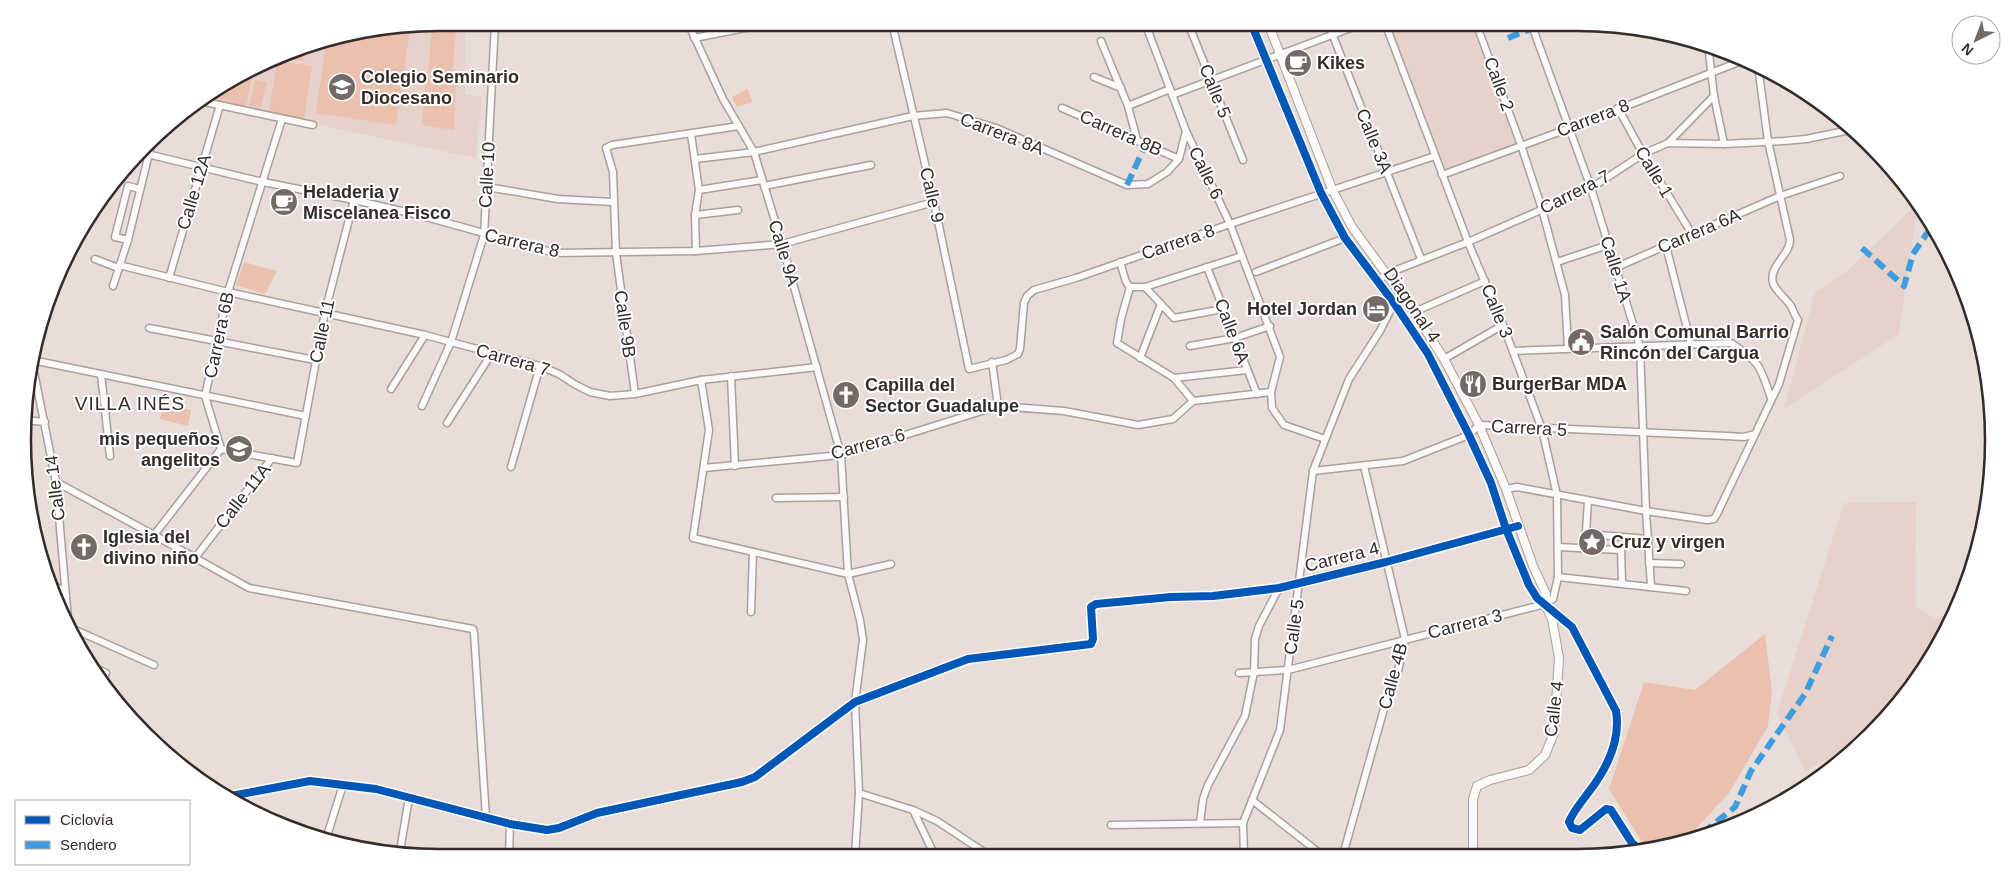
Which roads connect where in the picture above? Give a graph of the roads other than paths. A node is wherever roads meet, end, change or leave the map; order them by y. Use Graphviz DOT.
graph roads {
  1 [pos="495,31"];
  2 [pos="691,31"];
  3 [pos="728,31"];
  4 [pos="894,31"];
  5 [pos="1148,31"];
  6 [pos="1192,31"];
  7 [pos="1254,31"];
  8 [pos="1272,31"];
  9 [pos="1331,31"];
  10 [pos="1342,31"];
  11 [pos="1388,31"];
  12 [pos="1479,31"];
  13 [pos="1534,31"];
  14 [pos="1332,35"];
  15 [pos="694,38"];
  16 [pos="1100,41"];
  17 [pos="1281,53"];
  18 [pos="1709,54"];
  19 [pos="1265,60"];
  20 [pos="1736,64"];
  21 [pos="1711,74"];
  22 [pos="1759,74"];
  23 [pos="1094,77"];
  24 [pos="1211,81"];
  25 [pos="1121,88"];
  26 [pos="1171,92"];
  27 [pos="1714,96"];
  28 [pos="209,103"];
  29 [pos="220,105"];
  30 [pos="1128,106"];
  31 [pos="1062,108"];
  32 [pos="1618,108"];
  33 [pos="914,116"];
  34 [pos="282,119"];
  35 [pos="313,125"];
  36 [pos="739,126"];
  37 [pos="1570,128"];
  38 [pos="1186,131"];
  39 [pos="1844,131"];
  40 [pos="691,134"];
  41 [pos="1137,140"];
  42 [pos="1768,140"];
  43 [pos="1668,143"];
  44 [pos="1724,144"];
  45 [pos="1521,145"];
  46 [pos="754,152"];
  47 [pos="148,154"];
  48 [pos="1642,154"];
  49 [pos="1435,156"];
  50 [pos="146,157"];
  51 [pos="695,159"];
  52 [pos="1179,159"];
  53 [pos="1243,160"];
  54 [pos="871,165"];
  55 [pos="201,168"];
  56 [pos="1387,172"];
  57 [pos="1442,175"];
  58 [pos="1840,176"];
  59 [pos="263,182"];
  60 [pos="763,183"];
  61 [pos="486,187"];
  62 [pos="1591,188"];
  63 [pos="140,189"];
  64 [pos="1332,189"];
  65 [pos="700,190"];
  66 [pos="1321,193"];
  67 [pos="1780,196"];
  68 [pos="354,200"];
  69 [pos="613,202"];
  70 [pos="934,202"];
  71 [pos="1542,209"];
  72 [pos="738,210"];
  73 [pos="695,215"];
  74 [pos="1230,224"];
  75 [pos="484,234"];
  76 [pos="1692,234"];
  77 [pos="1346,238"];
  78 [pos="128,240"];
  79 [pos="1468,242"];
  80 [pos="782,244"];
  81 [pos="1608,245"];
  82 [pos="1666,246"];
  83 [pos="696,251"];
  84 [pos="616,253"];
  85 [pos="1242,256"];
  86 [pos="95,259"];
  87 [pos="1421,259"];
  88 [pos="1120,262"];
  89 [pos="1557,262"];
  90 [pos="119,267"];
  91 [pos="1207,267"];
  92 [pos="1617,267"];
  93 [pos="1256,272"];
  94 [pos="1386,274"];
  95 [pos="169,278"];
  96 [pos="1378,281"];
  97 [pos="1485,281"];
  98 [pos="113,286"];
  99 [pos="1130,287"];
  100 [pos="1145,287"];
  101 [pos="228,292"];
  102 [pos="1402,294"];
  103 [pos="1394,303"];
  104 [pos="1161,304"];
  105 [pos="1223,309"];
  106 [pos="325,312"];
  107 [pos="1414,312"];
  108 [pos="1503,325"];
  109 [pos="1270,326"];
  110 [pos="149,328"];
  111 [pos="425,335"];
  112 [pos="1235,338"];
  113 [pos="218,341"];
  114 [pos="451,342"];
  115 [pos="1691,344"];
  116 [pos="1190,346"];
  117 [pos="1640,347"];
  118 [pos="1568,348"];
  119 [pos="1513,350"];
  120 [pos="492,353"];
  121 [pos="1140,358"];
  122 [pos="1444,359"];
  123 [pos="39,360"];
  124 [pos="315,360"];
  125 [pos="992,362"];
  126 [pos="540,366"];
  127 [pos="817,367"];
  128 [pos="969,369"];
  129 [pos="1247,370"];
  130 [pos="101,374"];
  131 [pos="731,376"];
  132 [pos="1174,378"];
  133 [pos="36,379"];
  134 [pos="701,380"];
  135 [pos="391,389"];
  136 [pos="1270,392"];
  137 [pos="635,394"];
  138 [pos="1256,394"];
  139 [pos="205,396"];
  140 [pos="1771,398"];
  141 [pos="1193,401"];
  142 [pos="422,406"];
  143 [pos="998,406"];
  144 [pos="306,416"];
  145 [pos="32,421"];
  146 [pos="45,422"];
  147 [pos="447,423"];
  148 [pos="1479,425"];
  149 [pos="1542,429"];
  150 [pos="1643,433"];
  151 [pos="1755,434"];
  152 [pos="1469,435"];
  153 [pos="1325,439"];
  154 [pos="221,449"];
  155 [pos="841,455"];
  156 [pos="110,456"];
  157 [pos="272,458"];
  158 [pos="735,466"];
  159 [pos="1364,466"];
  160 [pos="511,467"];
  161 [pos="704,468"];
  162 [pos="1314,471"];
  163 [pos="56,482"];
  164 [pos="1506,489"];
  165 [pos="1558,494"];
  166 [pos="844,497"];
  167 [pos="776,498"];
  168 [pos="1588,501"];
  169 [pos="1646,511"];
  170 [pos="1518,526"];
  171 [pos="1506,529"];
  172 [pos="154,534"];
  173 [pos="1586,534"];
  174 [pos="1648,539"];
  175 [pos="1558,547"];
  176 [pos="1585,548"];
  177 [pos="753,552"];
  178 [pos="195,558"];
  179 [pos="1386,562"];
  180 [pos="1649,563"];
  181 [pos="891,564"];
  182 [pos="1681,564"];
  183 [pos="848,574"];
  184 [pos="1558,577"];
  185 [pos="1622,582"];
  186 [pos="1300,584"];
  187 [pos="1651,586"];
  188 [pos="59,588"];
  189 [pos="1279,588"];
  190 [pos="64,591"];
  191 [pos="1686,591"];
  192 [pos="1545,604"];
  193 [pos="66,605"];
  194 [pos="752,612"];
  195 [pos="79,632"];
  196 [pos="1405,639"];
  197 [pos="154,665"];
  198 [pos="1288,670"];
  199 [pos="1254,672"];
  200 [pos="1239,673"];
  201 [pos="855,702"];
  202 [pos="343,785"];
  203 [pos="859,793"];
  204 [pos="237,795"];
  205 [pos="408,798"];
  206 [pos="1252,800"];
  207 [pos="913,810"];
  208 [pos="486,818"];
  209 [pos="1200,823"];
  210 [pos="1243,823"];
  211 [pos="510,824"];
  212 [pos="1110,826"];
  213 [pos="328,833"];
  214 [pos="1634,844"];
  215 [pos="401,847"];
  216 [pos="509,849"];
  217 [pos="855,849"];
  218 [pos="932,849"];
  219 [pos="979,849"];
  220 [pos="1244,849"];
  221 [pos="1314,849"];
  222 [pos="1345,849"];
  223 [pos="1472,849"];
  1 -- 61 [label="street, Calle 10"];
  2 -- 15 [label="street, Calle 9A"];
  3 -- 15 [label="street"];
  4 -- 33 [label="street, Calle 9"];
  5 -- 26 [label="street, Calle 6"];
  6 -- 24 [label="street, Calle 5"];
  7 -- 19 [label="street, Diagonal 4"];
  8 -- 17 [label="street, Diagonal 4"];
  9 -- 14 [label="street, Calle 3A"];
  10 -- 14 [label="street"];
  11 -- 49 [label="street, Calle 3"];
  12 -- 45 [label="street, Calle 2"];
  13 -- 37 [label="street, Calle 1A"];
  14 -- 17 [label="street"];
  14 -- 56 [label="street, Calle 3A"];
  15 -- 36 [label="street, Calle 9A"];
  16 -- 25 [label="street"];
  17 -- 19 [label="street"];
  17 -- 64 [label="street, Diagonal 4"];
  18 -- 21 [label="street"];
  19 -- 24 [label="street"];
  19 -- 66 [label="street, Diagonal 4"];
  20 -- 21 [label="street, Carrera 8"];
  21 -- 27 [label="street"];
  21 -- 32 [label="street, Carrera 8"];
  22 -- 42 [label="street"];
  23 -- 25 [label="street"];
  24 -- 26 [label="street"];
  24 -- 53 [label="street, Calle 5"];
  25 -- 30 [label="street"];
  26 -- 30 [label="street"];
  26 -- 38 [label="street, Calle 6"];
  27 -- 43 [label="street"];
  27 -- 44 [label="street"];
  28 -- 29 [label="street"];
  29 -- 34 [label="street"];
  29 -- 55 [label="street, Calle 12A"];
  30 -- 41 [label="street"];
  31 -- 41 [label="street, Carrera 8B"];
  32 -- 37 [label="street, Carrera 8"];
  32 -- 48 [label="street, Calle 1"];
  33 -- 46 [label="street, Carrera 8A"];
  33 -- 52 [label="street, Carrera 8A"];
  33 -- 70 [label="street, Calle 9"];
  34 -- 35 [label="street"];
  34 -- 59 [label="street, Carrera 6B"];
  36 -- 40 [label="street"];
  36 -- 46 [label="street, Calle 9A"];
  37 -- 45 [label="street, Carrera 8"];
  37 -- 62 [label="street, Calle 1A"];
  38 -- 52 [label="street"];
  38 -- 74 [label="street, Calle 6"];
  39 -- 42 [label="street, Carrera 7"];
  40 -- 51 [label="street"];
  40 -- 69 [label="street, Calle 9B"];
  41 -- 52 [label="street, Carrera 8B"];
  42 -- 44 [label="street, Carrera 7"];
  42 -- 67 [label="street"];
  43 -- 44 [label="street, Carrera 7"];
  43 -- 48 [label="street, Carrera 7"];
  45 -- 57 [label="street, Carrera 8"];
  45 -- 71 [label="street"];
  46 -- 51 [label="street, Carrera 8A"];
  46 -- 60 [label="street, Calle 9A"];
  47 -- 55 [label="street, Carrera 8"];
  48 -- 62 [label="street, Carrera 7"];
  48 -- 76 [label="street, Calle 1"];
  49 -- 56 [label="street, Carrera 8"];
  49 -- 57 [label="street, Calle 3"];
  50 -- 63 [label="street"];
  51 -- 65 [label="street"];
  54 -- 60 [label="street"];
  55 -- 59 [label="street, Carrera 8"];
  55 -- 95 [label="street, Calle 12A"];
  56 -- 64 [label="street, Carrera 8"];
  56 -- 87 [label="street, Calle 3A"];
  57 -- 79 [label="street, Calle 3"];
  58 -- 67 [label="street, Carrera 6A"];
  59 -- 68 [label="street, Carrera 8"];
  59 -- 101 [label="street, Carrera 6B"];
  60 -- 65 [label="street"];
  60 -- 80 [label="street, Calle 9A"];
  61 -- 69 [label="street"];
  61 -- 75 [label="street, Calle 10"];
  62 -- 71 [label="street, Carrera 7"];
  62 -- 81 [label="street, Calle 1A"];
  63 -- 78 [label="street"];
  63 -- 78 [label="street"];
  64 -- 66 [label="street, Carrera 8"];
  64 -- 94 [label="street, Diagonal 4"];
  65 -- 73 [label="street"];
  66 -- 74 [label="street, Carrera 8"];
  66 -- 77 [label="street, Diagonal 4"];
  67 -- 76 [label="street, Carrera 6A"];
  67 -- 140 [label="street"];
  68 -- 75 [label="street, Carrera 8"];
  68 -- 106 [label="street, Calle 11"];
  69 -- 84 [label="street, Calle 9B"];
  70 -- 80 [label="street, Carrera 8"];
  70 -- 128 [label="street, Calle 9"];
  71 -- 79 [label="street, Carrera 7"];
  71 -- 89 [label="street"];
  72 -- 73 [label="street"];
  73 -- 83 [label="street"];
  74 -- 85 [label="street, Calle 6"];
  74 -- 88 [label="street, Carrera 8"];
  75 -- 84 [label="street, Carrera 8"];
  75 -- 114 [label="street, Calle 10"];
  76 -- 82 [label="street, Carrera 6A"];
  77 -- 93 [label="street"];
  77 -- 96 [label="street, Diagonal 4"];
  78 -- 90 [label="street"];
  79 -- 87 [label="street, Carrera 7"];
  79 -- 97 [label="street, Calle 3"];
  80 -- 83 [label="street, Carrera 8"];
  80 -- 127 [label="street, Calle 9A"];
  81 -- 89 [label="street"];
  81 -- 92 [label="street, Calle 1A"];
  82 -- 92 [label="street, Carrera 6A"];
  82 -- 115 [label="street"];
  83 -- 84 [label="street, Carrera 8"];
  84 -- 137 [label="street, Calle 9B"];
  85 -- 91 [label="street"];
  85 -- 109 [label="street, Calle 6"];
  86 -- 90 [label="street, Carrera 7"];
  87 -- 94 [label="street, Carrera 7"];
  88 -- 99 [label="street"];
  88 -- 125 [label="street, Carrera 8"];
  89 -- 118 [label="street"];
  90 -- 95 [label="street, Carrera 7"];
  90 -- 98 [label="street"];
  91 -- 100 [label="street"];
  91 -- 105 [label="street, Calle 6A"];
  92 -- 117 [label="street, Calle 1A"];
  94 -- 96 [label="street, Carrera 7"];
  94 -- 102 [label="street, Diagonal 4"];
  95 -- 101 [label="street, Carrera 7"];
  96 -- 103 [label="street, Diagonal 4"];
  97 -- 107 [label="street"];
  97 -- 108 [label="street, Calle 3"];
  99 -- 100 [label="street"];
  99 -- 121 [label="street"];
  100 -- 104 [label="street"];
  101 -- 106 [label="street, Carrera 7"];
  101 -- 113 [label="street, Carrera 6B"];
  102 -- 103 [label="street, Calle 5"];
  102 -- 107 [label="street, Diagonal 4"];
  103 -- 152 [label="street, Diagonal 4"];
  103 -- 153 [label="street, Calle 5"];
  104 -- 105 [label="street"];
  104 -- 121 [label="street"];
  105 -- 112 [label="street, Calle 6A"];
  106 -- 111 [label="street, Carrera 7"];
  106 -- 124 [label="street, Calle 11"];
  107 -- 122 [label="street, Diagonal 4"];
  108 -- 119 [label="street, Calle 3"];
  108 -- 122 [label="street"];
  109 -- 112 [label="street"];
  109 -- 136 [label="street, Calle 6"];
  110 -- 113 [label="street"];
  111 -- 114 [label="street, Carrera 7"];
  111 -- 135 [label="street"];
  112 -- 116 [label="street"];
  112 -- 129 [label="street, Calle 6A"];
  113 -- 124 [label="street"];
  113 -- 139 [label="street, Carrera 6B"];
  114 -- 120 [label="street, Carrera 7"];
  114 -- 142 [label="street, Calle 10"];
  115 -- 117 [label="street"];
  115 -- 140 [label="street"];
  117 -- 118 [label="street"];
  117 -- 150 [label="street, Calle 1A"];
  118 -- 119 [label="street"];
  119 -- 149 [label="street, Calle 3"];
  120 -- 126 [label="street, Carrera 7"];
  120 -- 147 [label="street"];
  121 -- 132 [label="street"];
  122 -- 148 [label="street, Diagonal 4"];
  123 -- 130 [label="street"];
  124 -- 144 [label="street, Calle 11"];
  125 -- 128 [label="street, Carrera 8"];
  125 -- 143 [label="street"];
  126 -- 137 [label="street, Carrera 7"];
  126 -- 160 [label="street"];
  127 -- 131 [label="street, Carrera 7"];
  127 -- 155 [label="street, Calle 9A"];
  129 -- 132 [label="street"];
  129 -- 138 [label="street, Calle 6A"];
  130 -- 139 [label="street"];
  130 -- 156 [label="street"];
  131 -- 134 [label="street, Carrera 7"];
  131 -- 158 [label="street"];
  132 -- 141 [label="street"];
  133 -- 146 [label="street, Calle 14"];
  134 -- 137 [label="street, Carrera 7"];
  134 -- 161 [label="street"];
  136 -- 138 [label="street"];
  136 -- 153 [label="street, Calle 6"];
  138 -- 141 [label="street"];
  139 -- 144 [label="street"];
  139 -- 154 [label="street, Carrera 6B"];
  140 -- 151 [label="street"];
  141 -- 143 [label="street"];
  143 -- 155 [label="street, Carrera 6"];
  144 -- 157 [label="street, Calle 11"];
  145 -- 146 [label="street"];
  146 -- 163 [label="street, Calle 14"];
  148 -- 149 [label="street, Carrera 5"];
  148 -- 152 [label="street, Carrera 5"];
  148 -- 164 [label="street, Diagonal 4"];
  149 -- 150 [label="street, Carrera 5"];
  149 -- 165 [label="street, Calle 3"];
  150 -- 151 [label="street, Carrera 5"];
  150 -- 169 [label="street, Calle 1A"];
  151 -- 169 [label="street"];
  152 -- 159 [label="street, Carrera 5"];
  152 -- 171 [label="street, Diagonal 4"];
  153 -- 162 [label="street, Calle 5"];
  154 -- 157 [label="street"];
  154 -- 172 [label="street"];
  155 -- 158 [label="street, Carrera 6"];
  155 -- 166 [label="street, Calle 9A"];
  157 -- 178 [label="street, Calle 11A"];
  158 -- 161 [label="street, Carrera 6"];
  159 -- 162 [label="street, Carrera 5"];
  159 -- 179 [label="street, Calle 4B"];
  161 -- 177 [label="street"];
  162 -- 186 [label="street, Calle 5"];
  163 -- 172 [label="street"];
  163 -- 190 [label="street, Calle 14"];
  164 -- 165 [label="street"];
  164 -- 170 [label="street, Diagonal 4"];
  165 -- 168 [label="street"];
  165 -- 175 [label="street, Calle 3"];
  166 -- 167 [label="street"];
  166 -- 183 [label="street, Calle 9A"];
  168 -- 169 [label="street"];
  168 -- 173 [label="street"];
  169 -- 174 [label="street, Calle 1A"];
  170 -- 171 [label="street, Carrera 4"];
  170 -- 192 [label="street, Diagonal 4"];
  171 -- 179 [label="street, Carrera 4"];
  171 -- 192 [label="street, Diagonal 4"];
  172 -- 178 [label="street"];
  173 -- 174 [label="street"];
  173 -- 176 [label="street"];
  174 -- 180 [label="street, Calle 1A"];
  175 -- 176 [label="street"];
  175 -- 184 [label="street, Calle 3"];
  176 -- 185 [label="street"];
  177 -- 183 [label="street"];
  177 -- 194 [label="street"];
  178 -- 208 [label="street"];
  179 -- 186 [label="street, Carrera 4"];
  179 -- 196 [label="street, Calle 4B"];
  180 -- 182 [label="street"];
  180 -- 187 [label="street, Calle 1A"];
  181 -- 183 [label="street"];
  183 -- 201 [label="street, Calle 9A"];
  184 -- 185 [label="street"];
  184 -- 192 [label="street, Calle 3"];
  185 -- 187 [label="street"];
  186 -- 189 [label="street, Carrera 4"];
  186 -- 198 [label="street, Calle 5"];
  187 -- 191 [label="street"];
  188 -- 190 [label="street"];
  189 -- 199 [label="street"];
  189 -- 201 [label="street, Carrera 4"];
  190 -- 193 [label="street, Calle 14"];
  192 -- 196 [label="street, Carrera 3"];
  192 -- 214 [label="street"];
  192 -- 223 [label="street, Calle 4"];
  195 -- 197 [label="street"];
  196 -- 198 [label="street, Carrera 3"];
  196 -- 222 [label="street, Calle 4B"];
  198 -- 199 [label="street, Carrera 3"];
  198 -- 206 [label="street, Calle 5"];
  199 -- 200 [label="street, Carrera 3"];
  199 -- 209 [label="street"];
  201 -- 203 [label="street, Calle 9A"];
  201 -- 211 [label="street"];
  202 -- 204 [label="street"];
  202 -- 205 [label="street"];
  202 -- 213 [label="street"];
  203 -- 207 [label="street"];
  203 -- 217 [label="street, Calle 9A"];
  205 -- 208 [label="street"];
  205 -- 215 [label="street"];
  206 -- 210 [label="street, Calle 5"];
  206 -- 221 [label="street"];
  207 -- 218 [label="street"];
  207 -- 219 [label="street"];
  208 -- 211 [label="street"];
  209 -- 210 [label="street"];
  209 -- 212 [label="street"];
  210 -- 220 [label="street, Calle 5"];
  211 -- 216 [label="street"];
}
